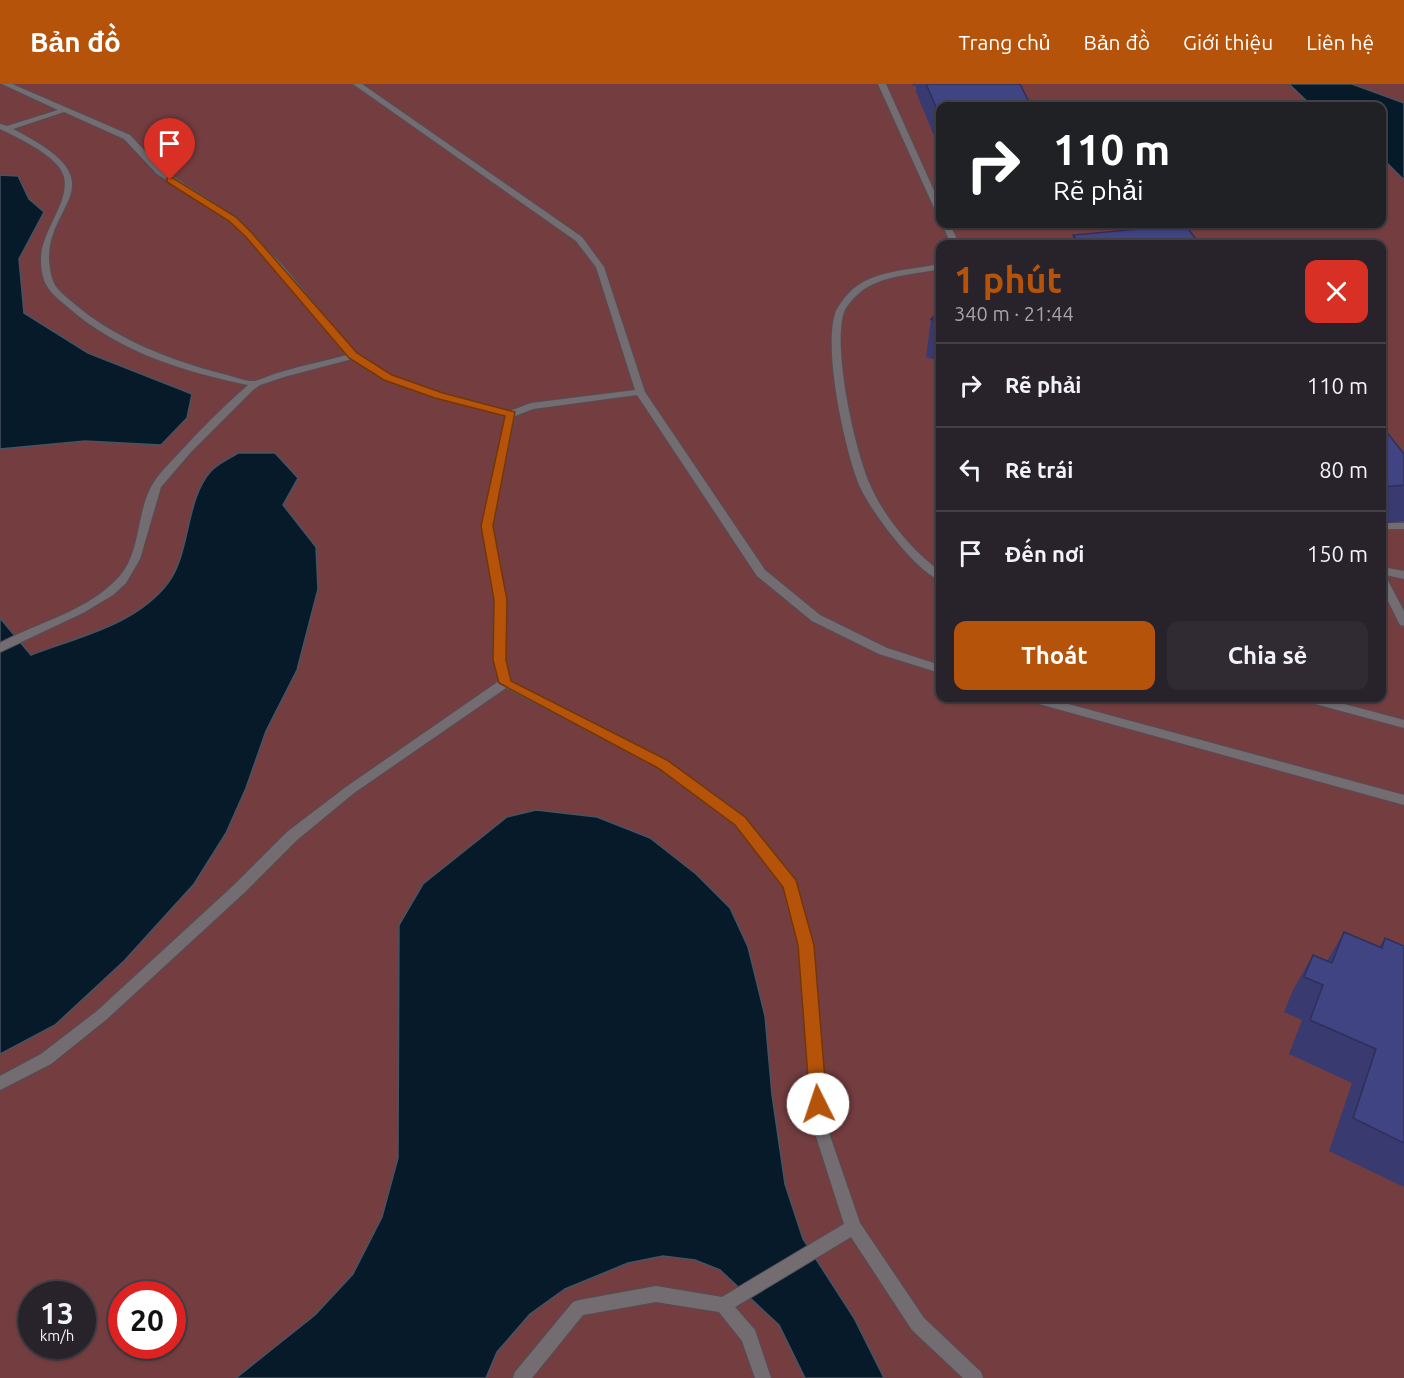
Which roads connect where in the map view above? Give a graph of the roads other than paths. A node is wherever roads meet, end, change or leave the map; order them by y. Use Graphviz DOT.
graph roads {
  1 [pos="6,84"];
  2 [pos="357,84"];
  3 [pos="882,84"];
  4 [pos="64,110"];
  5 [pos="3,128"];
  6 [pos="936,203"];
  7 [pos="936,268"];
  8 [pos="353,356"];
  9 [pos="255,384"];
  10 [pos="640,392"];
  11 [pos="511,414"];
  12 [pos="1386,526"];
  13 [pos="1404,526"];
  14 [pos="1386,572"];
  15 [pos="936,574"];
  16 [pos="1404,575"];
  17 [pos="1386,587"];
  18 [pos="1404,622"];
  19 [pos="0,648"];
  20 [pos="936,668"];
  21 [pos="505,683"];
  22 [pos="1046,702"];
  23 [pos="1323,702"];
  24 [pos="1404,724"];
  25 [pos="1404,800"];
  26 [pos="0,1083"];
  27 [pos="853,1227"];
  28 [pos="723,1305"];
  29 [pos="521,1378"];
  30 [pos="763,1378"];
  31 [pos="975,1378"];
  1 -- 4 [label="lane"];
  2 -- 10 [label="lane"];
  3 -- 6 [label="lane"];
  4 -- 5 [label="lane"];
  4 -- 8 [label="lane"];
  5 -- 9 [label="lane"];
  7 -- 15 [label="lane"];
  8 -- 9 [label="lane"];
  8 -- 11 [label="lane"];
  9 -- 19 [label="lane"];
  10 -- 11 [label="lane"];
  10 -- 20 [label="lane"];
  11 -- 21 [label="lane"];
  12 -- 13 [label="lane"];
  14 -- 16 [label="lane"];
  17 -- 18 [label="lane"];
  21 -- 26 [label="lane"];
  21 -- 27 [label="lane"];
  22 -- 25 [label="lane"];
  23 -- 24 [label="lane"];
  27 -- 28 [label="lane"];
  27 -- 31 [label="lane"];
  28 -- 29 [label="lane"];
  28 -- 30 [label="lane"];
}
